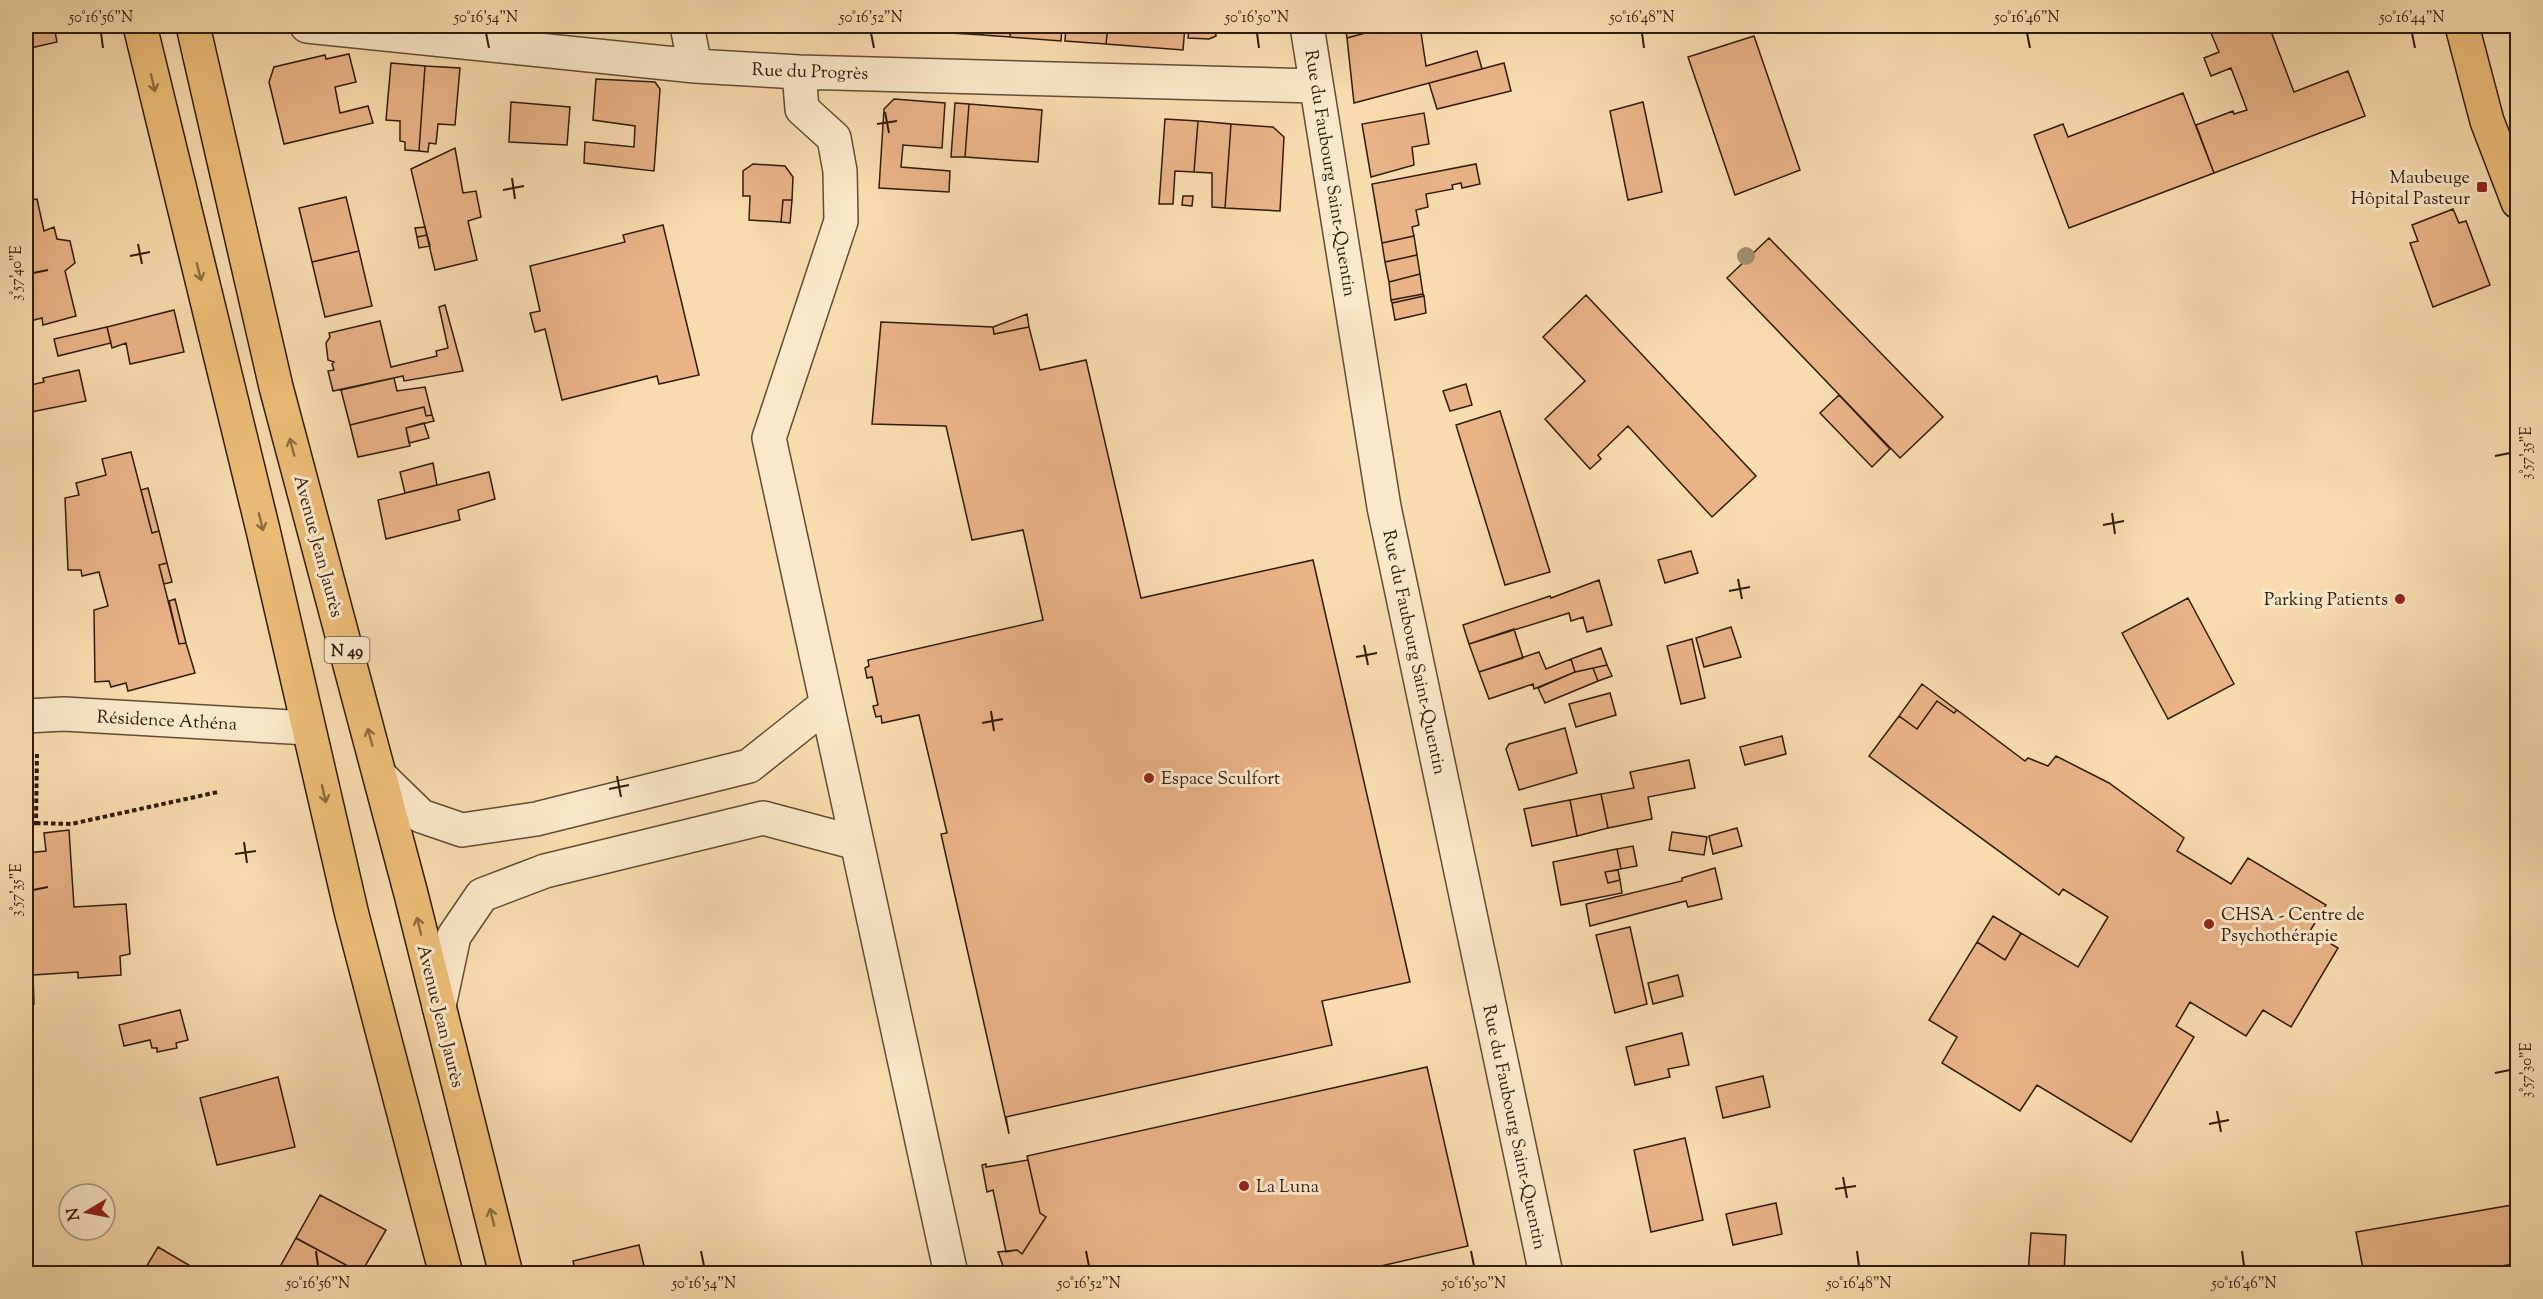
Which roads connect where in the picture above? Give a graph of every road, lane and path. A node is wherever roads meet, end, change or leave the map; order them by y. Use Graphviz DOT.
graph roads {
  1 [pos="140,26"];
  2 [pos="193,26"];
  3 [pos="307,26"];
  4 [pos="687,26"];
  5 [pos="1307,26"];
  6 [pos="2462,26"];
  7 [pos="695,66"];
  8 [pos="799,72"];
  9 [pos="1315,86"];
  10 [pos="2517,202"];
  11 [pos="827,704"];
  12 [pos="31,716"];
  13 [pos="308,728"];
  14 [pos="381,777"];
  15 [pos="218,792"];
  16 [pos="26,824"];
  17 [pos="36,824"];
  18 [pos="857,843"];
  19 [pos="439,1006"];
  20 [pos="446,1274"];
  21 [pos="506,1274"];
  22 [pos="951,1274"];
  23 [pos="1546,1274"];
  1 -- 13 [label="main road, one-way"];
  14 -- 2 [label="main road, Avenue Jean Jaurès / N 49, one-way"];
  3 -- 7 [label="street, Rue du Progrès"];
  4 -- 7 [label="street"];
  5 -- 9 [label="street, Rue du Faubourg Saint-Quentin"];
  6 -- 10 [label="main road"];
  7 -- 8 [label="street, Rue du Progrès"];
  8 -- 9 [label="street, Rue du Progrès"];
  8 -- 11 [label="street"];
  9 -- 23 [label="street, Rue du Faubourg Saint-Quentin"];
  11 -- 14 [label="street"];
  11 -- 18 [label="street"];
  12 -- 13 [label="street, Résidence Athéna"];
  12 -- 17 [label="path"];
  13 -- 20 [label="main road, one-way"];
  19 -- 14 [label="main road, Avenue Jean Jaurès / N 49, one-way"];
  15 -- 17 [label="path"];
  16 -- 17 [label="path"];
  18 -- 19 [label="street"];
  18 -- 22 [label="street"];
  21 -- 19 [label="main road, Avenue Jean Jaurès / N 49, one-way"];
}
